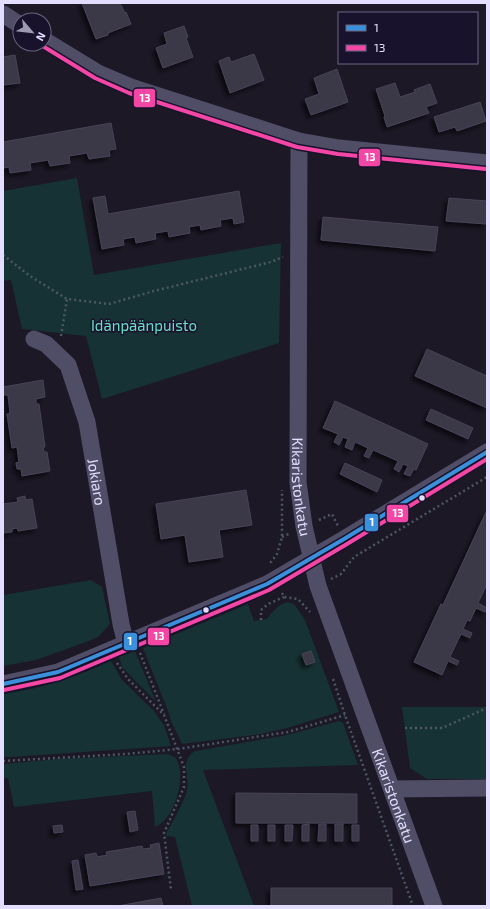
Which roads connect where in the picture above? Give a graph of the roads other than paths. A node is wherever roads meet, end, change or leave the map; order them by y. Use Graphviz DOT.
graph roads {
  1 [pos="3,14"];
  2 [pos="12,20"];
  3 [pos="52,45"];
  4 [pos="299,141"];
  5 [pos="487,163"];
  6 [pos="34,339"];
  7 [pos="487,452"];
  8 [pos="311,559"];
  9 [pos="131,642"];
  10 [pos="3,684"];
  11 [pos="487,788"];
  12 [pos="392,789"];
  13 [pos="434,906"];
  1 -- 2 [label="street"];
  3 -- 4 [label="street"];
  4 -- 5 [label="street"];
  4 -- 8 [label="street, Kikaristonkatu"];
  6 -- 9 [label="street, Jokiaro"];
  7 -- 8 [label="street"];
  8 -- 9 [label="street"];
  8 -- 12 [label="street, Kikaristonkatu"];
  9 -- 10 [label="street"];
  11 -- 12 [label="street"];
  12 -- 13 [label="street, Kikaristonkatu"];
}
